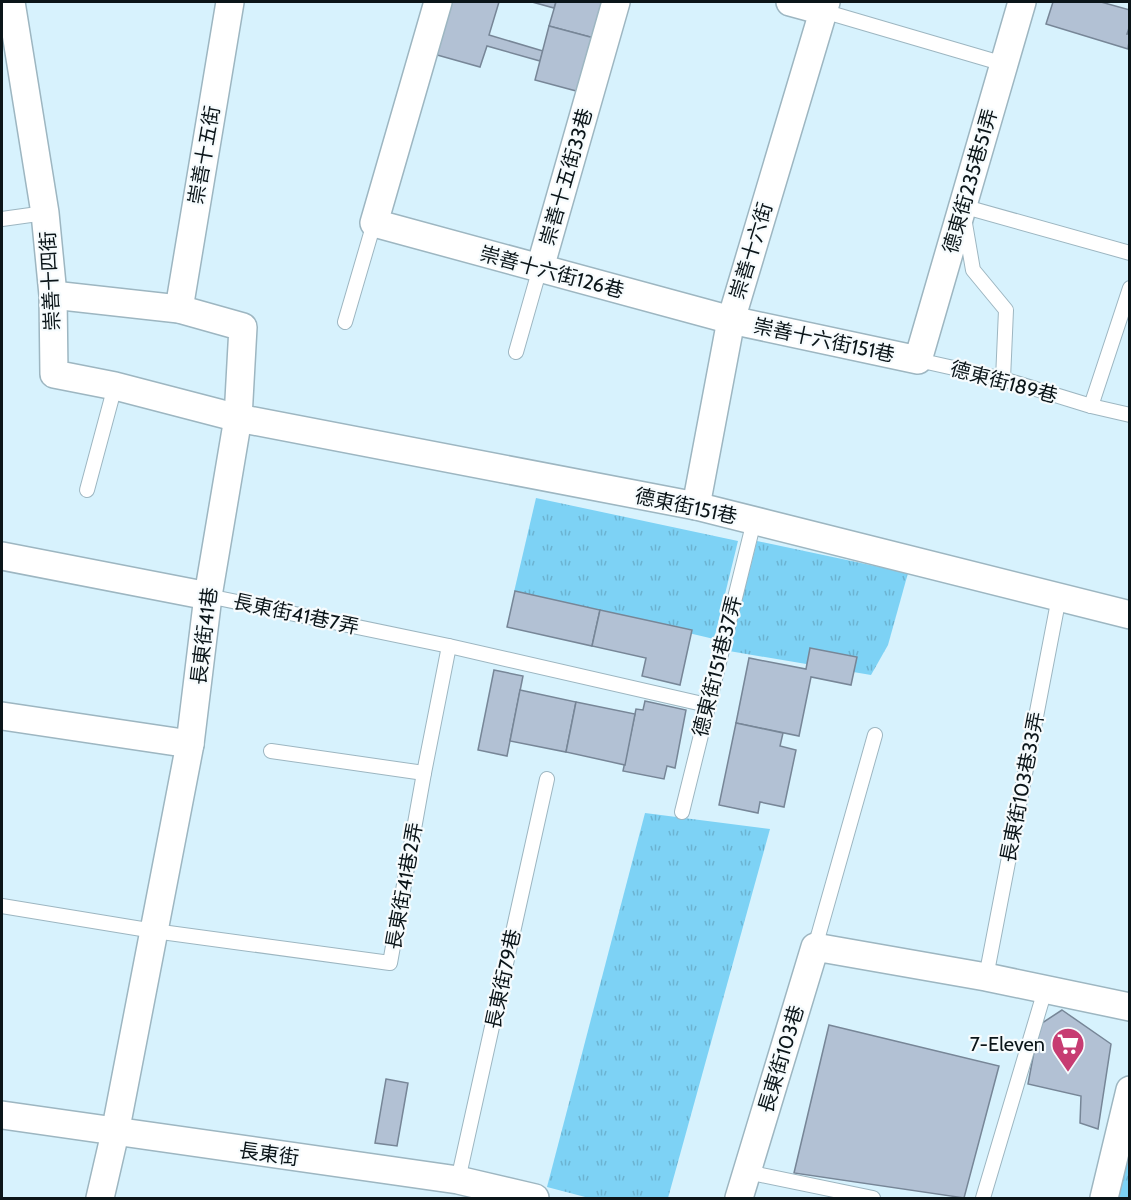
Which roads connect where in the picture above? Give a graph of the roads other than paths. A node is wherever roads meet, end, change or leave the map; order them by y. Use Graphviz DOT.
graph roads {
  1 [pos="11,2"];
  2 [pos="230,2"];
  3 [pos="438,2"];
  4 [pos="616,2"];
  5 [pos="790,2"];
  6 [pos="1022,2"];
  7 [pos="825,6"];
  8 [pos="1004,64"];
  9 [pos="962,206"];
  10 [pos="45,213"];
  11 [pos="2,219"];
  12 [pos="374,223"];
  13 [pos="1130,253"];
  14 [pos="540,268"];
  15 [pos="1130,288"];
  16 [pos="52,295"];
  17 [pos="179,309"];
  18 [pos="731,320"];
  19 [pos="345,322"];
  20 [pos="516,352"];
  21 [pos="918,360"];
  22 [pos="1003,379"];
  23 [pos="115,386"];
  24 [pos="1091,406"];
  25 [pos="1130,415"];
  26 [pos="238,418"];
  27 [pos="87,490"];
  28 [pos="696,506"];
  29 [pos="754,520"];
  30 [pos="2,555"];
  31 [pos="208,596"];
  32 [pos="1059,597"];
  33 [pos="1130,615"];
  34 [pos="449,646"];
  35 [pos="707,705"];
  36 [pos="2,717"];
  37 [pos="875,735"];
  38 [pos="190,744"];
  39 [pos="271,751"];
  40 [pos="424,773"];
  41 [pos="547,779"];
  42 [pos="682,812"];
  43 [pos="2,906"];
  44 [pos="154,931"];
  45 [pos="815,947"];
  46 [pos="986,977"];
  47 [pos="1045,990"];
  48 [pos="1130,1007"];
  49 [pos="1130,1090"];
  50 [pos="2,1115"];
  51 [pos="115,1132"];
  52 [pos="747,1172"];
  53 [pos="458,1180"];
  54 [pos="100,1198"];
  55 [pos="535,1198"];
  56 [pos="739,1198"];
  57 [pos="873,1198"];
  58 [pos="983,1198"];
  59 [pos="1104,1198"];
  1 -- 10 [label="street, 崇善十四街"];
  2 -- 17 [label="street, 崇善十五街"];
  3 -- 12 [label="street"];
  4 -- 14 [label="street, 崇善十五街33巷"];
  5 -- 7 [label="street"];
  6 -- 8 [label="street, 德東街235巷51弄"];
  7 -- 8 [label="lane"];
  7 -- 18 [label="street, 崇善十六街"];
  8 -- 9 [label="street, 德東街235巷51弄"];
  9 -- 13 [label="lane"];
  9 -- 21 [label="street, 德東街235巷51弄"];
  9 -- 22 [label="lane"];
  10 -- 11 [label="lane"];
  10 -- 16 [label="street, 崇善十四街"];
  12 -- 14 [label="street, 崇善十六街126巷"];
  12 -- 19 [label="lane"];
  14 -- 18 [label="street, 崇善十六街126巷"];
  14 -- 20 [label="lane, 崇善十五街33巷"];
  15 -- 24 [label="lane"];
  16 -- 17 [label="street, 長東街41巷"];
  16 -- 23 [label="street, 崇善十四街"];
  17 -- 26 [label="street, 長東街41巷"];
  18 -- 21 [label="street, 崇善十六街151巷"];
  18 -- 28 [label="street, 崇善十六街"];
  21 -- 22 [label="lane, 德東街189巷"];
  22 -- 24 [label="lane, 德東街189巷"];
  23 -- 26 [label="street, 崇善十四街"];
  23 -- 27 [label="lane"];
  24 -- 25 [label="lane, 德東街189巷"];
  26 -- 28 [label="street, 德東街151巷"];
  26 -- 31 [label="street, 長東街41巷"];
  28 -- 29 [label="street, 德東街151巷"];
  29 -- 32 [label="street, 德東街151巷"];
  29 -- 35 [label="lane, 德東街151巷37弄"];
  30 -- 31 [label="street, 長東街41巷7弄"];
  31 -- 34 [label="lane, 長東街41巷7弄"];
  31 -- 38 [label="street, 長東街41巷"];
  32 -- 33 [label="street, 德東街151巷"];
  32 -- 46 [label="lane, 長東街103巷33弄"];
  34 -- 35 [label="lane, 長東街41巷7弄"];
  34 -- 40 [label="lane, 長東街41巷2弄"];
  35 -- 42 [label="lane, 德東街151巷37弄"];
  36 -- 38 [label="street"];
  37 -- 45 [label="lane, 長東街103巷"];
  38 -- 44 [label="street, 長東街41巷"];
  39 -- 40 [label="lane"];
  40 -- 44 [label="lane, 長東街41巷2弄"];
  41 -- 53 [label="lane, 長東街79巷"];
  43 -- 44 [label="lane"];
  44 -- 51 [label="street, 長東街41巷"];
  45 -- 46 [label="street"];
  45 -- 52 [label="street, 長東街103巷"];
  46 -- 47 [label="street"];
  47 -- 48 [label="street"];
  47 -- 58 [label="lane"];
  49 -- 59 [label="street"];
  50 -- 51 [label="street, 長東街"];
  51 -- 53 [label="street, 長東街"];
  51 -- 54 [label="street, 長東街41巷"];
  52 -- 56 [label="street, 長東街103巷"];
  52 -- 57 [label="lane"];
  53 -- 55 [label="street, 長東街"];
}
